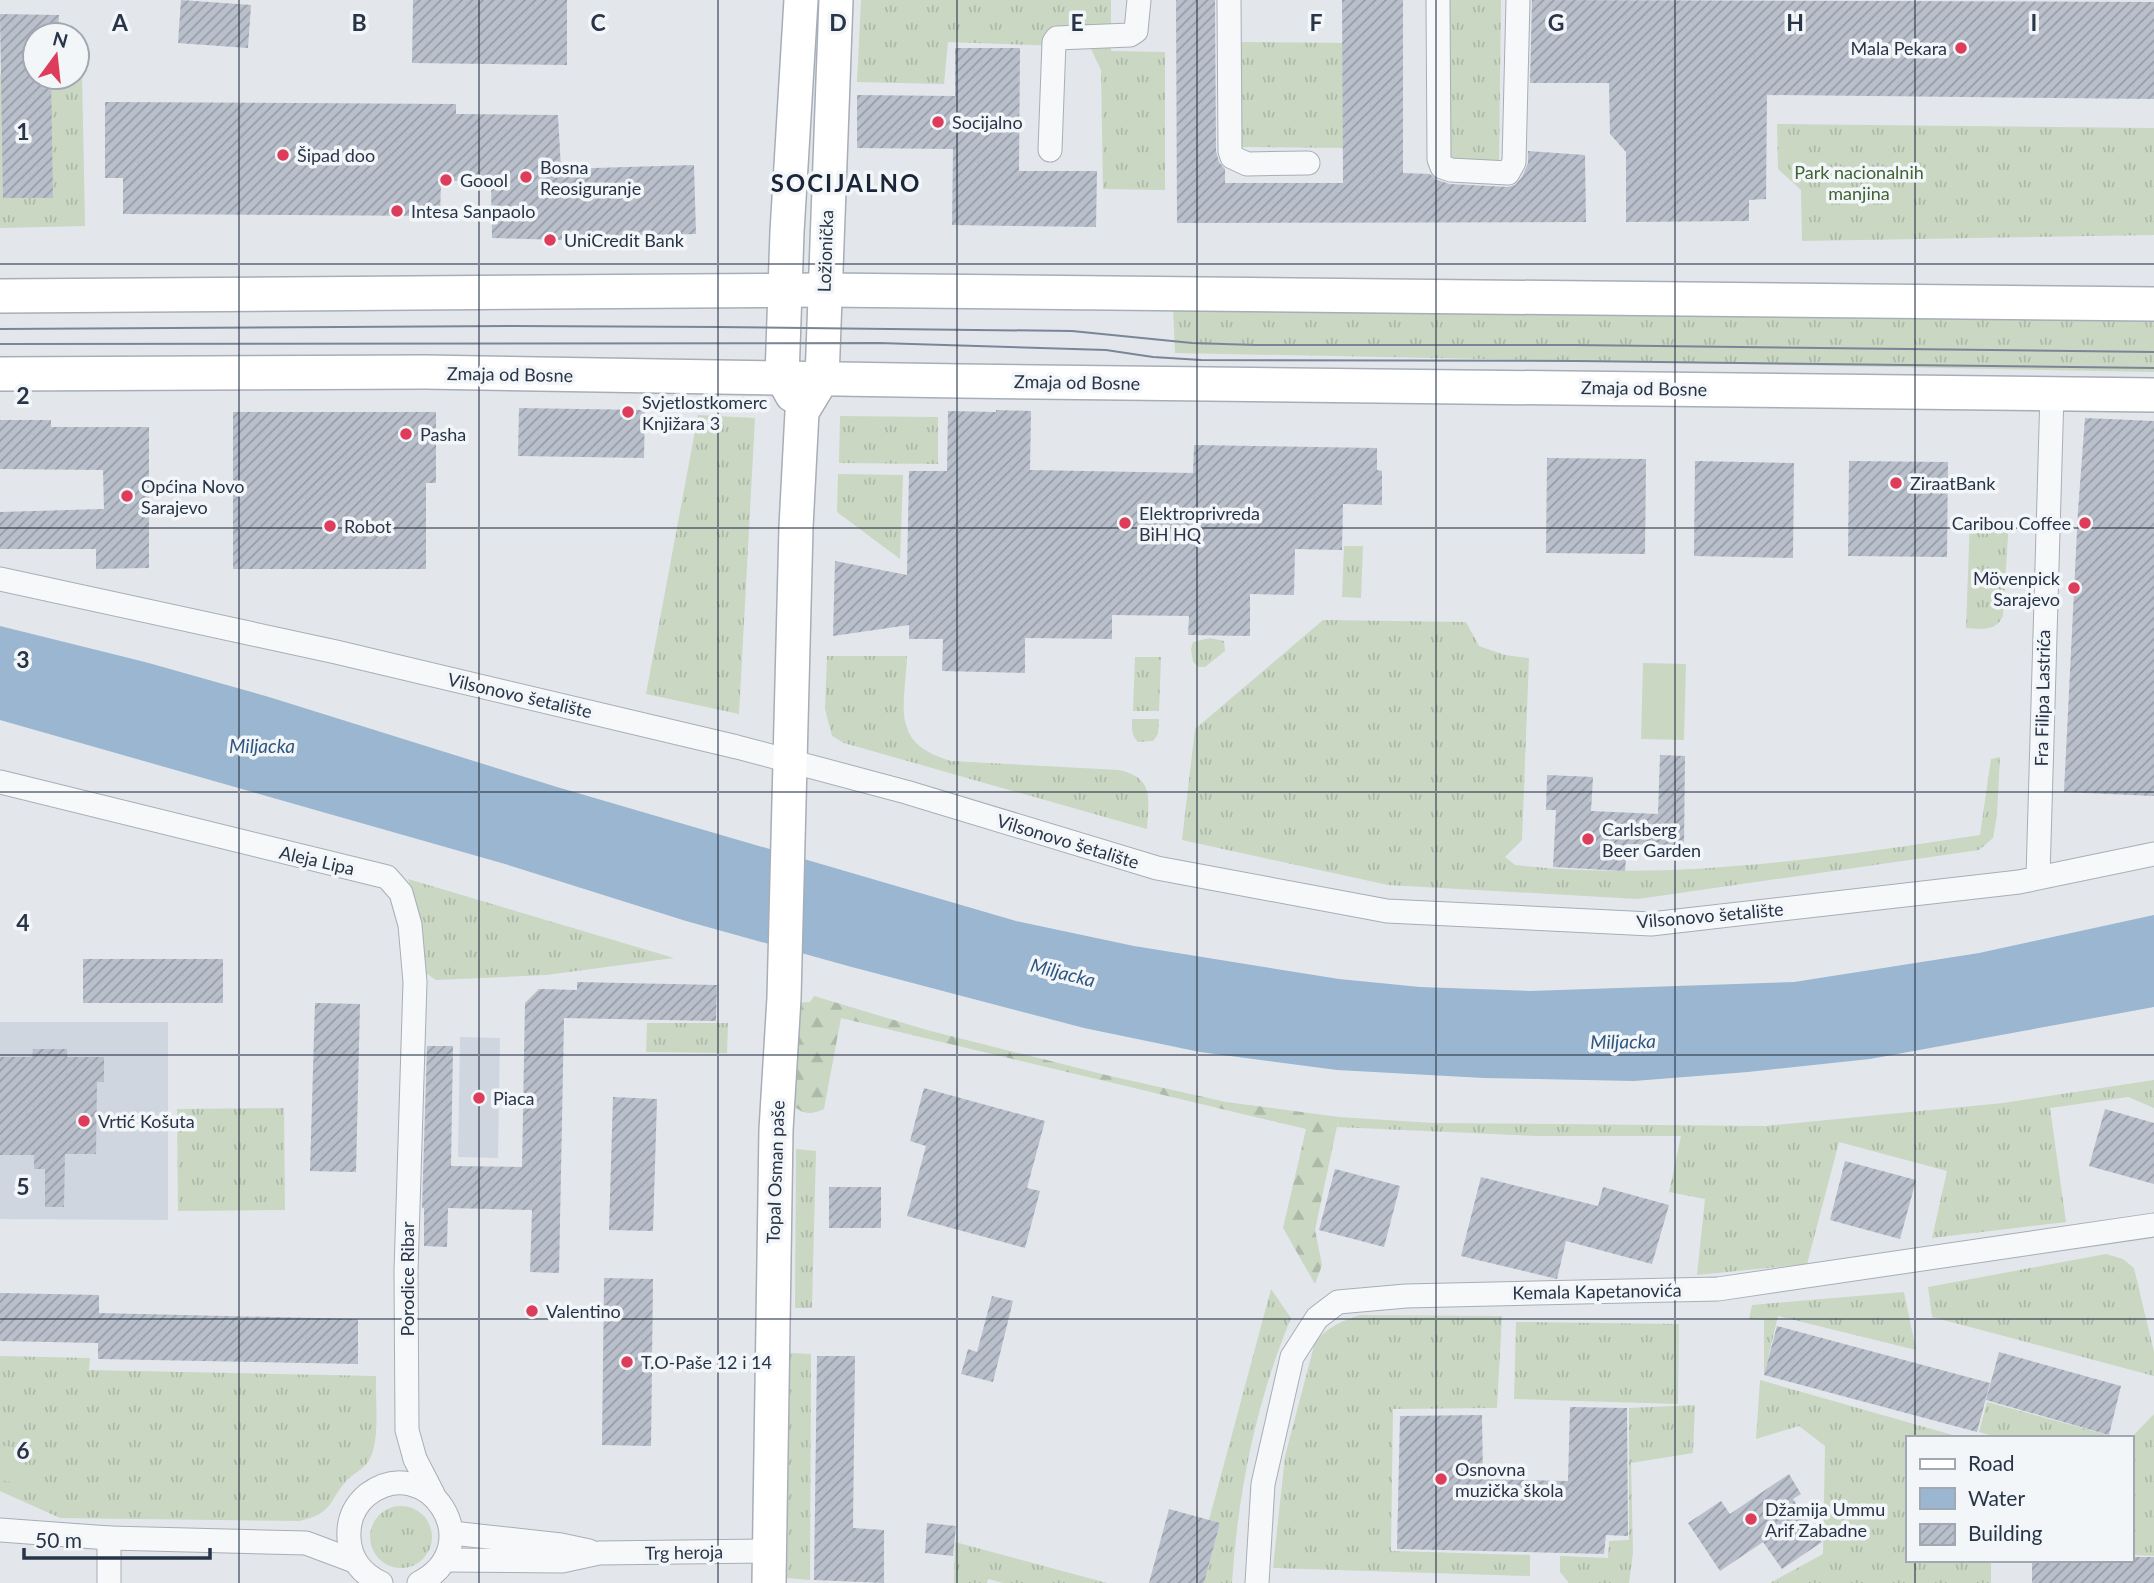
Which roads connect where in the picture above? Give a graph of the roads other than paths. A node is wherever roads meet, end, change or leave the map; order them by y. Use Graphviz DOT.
graph roads {
  1 [pos="801,0"];
  2 [pos="836,0"];
  3 [pos="1139,0"];
  4 [pos="1228,0"];
  5 [pos="1438,0"];
  6 [pos="1518,0"];
  7 [pos="1050,150"];
  8 [pos="1308,163"];
  9 [pos="785,290"];
  10 [pos="824,290"];
  11 [pos="0,296"];
  12 [pos="2154,304"];
  13 [pos="0,374"];
  14 [pos="782,377"];
  15 [pos="822,379"];
  16 [pos="2052,393"];
  17 [pos="2154,395"];
  18 [pos="802,412"];
  19 [pos="0,579"];
  20 [pos="791,762"];
  21 [pos="0,782"];
  22 [pos="2154,854"];
  23 [pos="2039,877"];
  24 [pos="409,1125"];
  25 [pos="2154,1225"];
  26 [pos="407,1434"];
  27 [pos="386,1486"];
  28 [pos="433,1494"];
  29 [pos="0,1530"];
  30 [pos="348,1530"];
  31 [pos="452,1533"];
  32 [pos="109,1538"];
  33 [pos="306,1543"];
  34 [pos="599,1553"];
  35 [pos="445,1560"];
  36 [pos="354,1561"];
  37 [pos="769,1567"];
  38 [pos="109,1583"];
  39 [pos="381,1583"];
  40 [pos="419,1583"];
  41 [pos="1258,1583"];
  1 -- 9 [label="main road"];
  2 -- 10 [label="main road, Ložionička"];
  3 -- 7 [label="street"];
  4 -- 8 [label="street"];
  5 -- 6 [label="street"];
  9 -- 10 [label="main road"];
  9 -- 11 [label="main road"];
  9 -- 14 [label="main road"];
  10 -- 12 [label="main road"];
  10 -- 15 [label="main road, Ložionička"];
  13 -- 14 [label="main road, Zmaja od Bosne"];
  14 -- 15 [label="main road, Zmaja od Bosne"];
  14 -- 18 [label="main road"];
  15 -- 16 [label="main road, Zmaja od Bosne"];
  15 -- 18 [label="main road, Ložionička"];
  16 -- 17 [label="main road, Zmaja od Bosne"];
  16 -- 23 [label="street, Fra Filipa Lastrića"];
  18 -- 20 [label="main road, Ložionička"];
  19 -- 20 [label="street, Vilsonovo šetalište"];
  20 -- 23 [label="street, Vilsonovo šetalište"];
  20 -- 37 [label="main road, Topal Osman paše"];
  21 -- 24 [label="street, Aleja Lipa"];
  22 -- 23 [label="street, Vilsonovo šetalište"];
  24 -- 26 [label="street, Porodice Ribar"];
  25 -- 41 [label="street, Kemala Kapetanovića"];
  26 -- 27 [label="street, Porodice Ribar"];
  26 -- 28 [label="street, Porodice Ribar"];
  27 -- 28 [label="street"];
  27 -- 30 [label="street"];
  28 -- 31 [label="street, Porodice Ribar"];
  29 -- 32 [label="street"];
  30 -- 33 [label="street"];
  30 -- 36 [label="street"];
  31 -- 34 [label="street, Trg heroja"];
  31 -- 35 [label="street"];
  32 -- 33 [label="street"];
  32 -- 38 [label="street"];
  33 -- 36 [label="street"];
  34 -- 35 [label="street, Trg heroja"];
  34 -- 37 [label="street, Trg heroja"];
  35 -- 40 [label="street"];
  36 -- 39 [label="street"];
}
